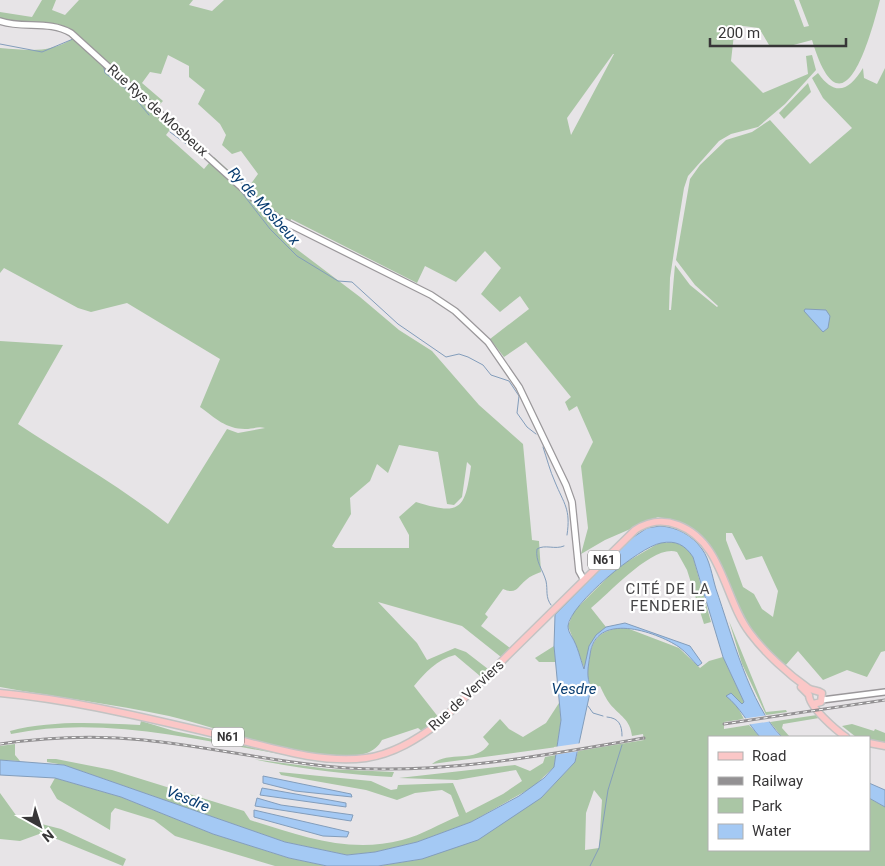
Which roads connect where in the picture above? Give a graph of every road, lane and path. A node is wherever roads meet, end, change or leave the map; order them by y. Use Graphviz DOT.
graph roads {
  1 [pos="0,21"];
  2 [pos="584,580"];
  3 [pos="885,692"];
  4 [pos="814,693"];
  5 [pos="0,694"];
  6 [pos="846,697"];
  7 [pos="821,701"];
  8 [pos="813,704"];
  9 [pos="845,736"];
  10 [pos="851,736"];
  11 [pos="870,745"];
  12 [pos="885,748"];
  1 -- 2 [label="main road, Rue Rys de Mosbeux"];
  2 -- 4 [label="main road, Rue de Verviers / N61"];
  2 -- 5 [label="main road, Rue de Verviers / N61"];
  3 -- 6 [label="street"];
  4 -- 6 [label="street"];
  4 -- 7 [label="main road"];
  4 -- 8 [label="main road, N61"];
  6 -- 7 [label="street"];
  7 -- 8 [label="main road"];
  7 -- 10 [label="main road"];
  8 -- 9 [label="main road, N61"];
  11 -- 12 [label="main road"];
}
